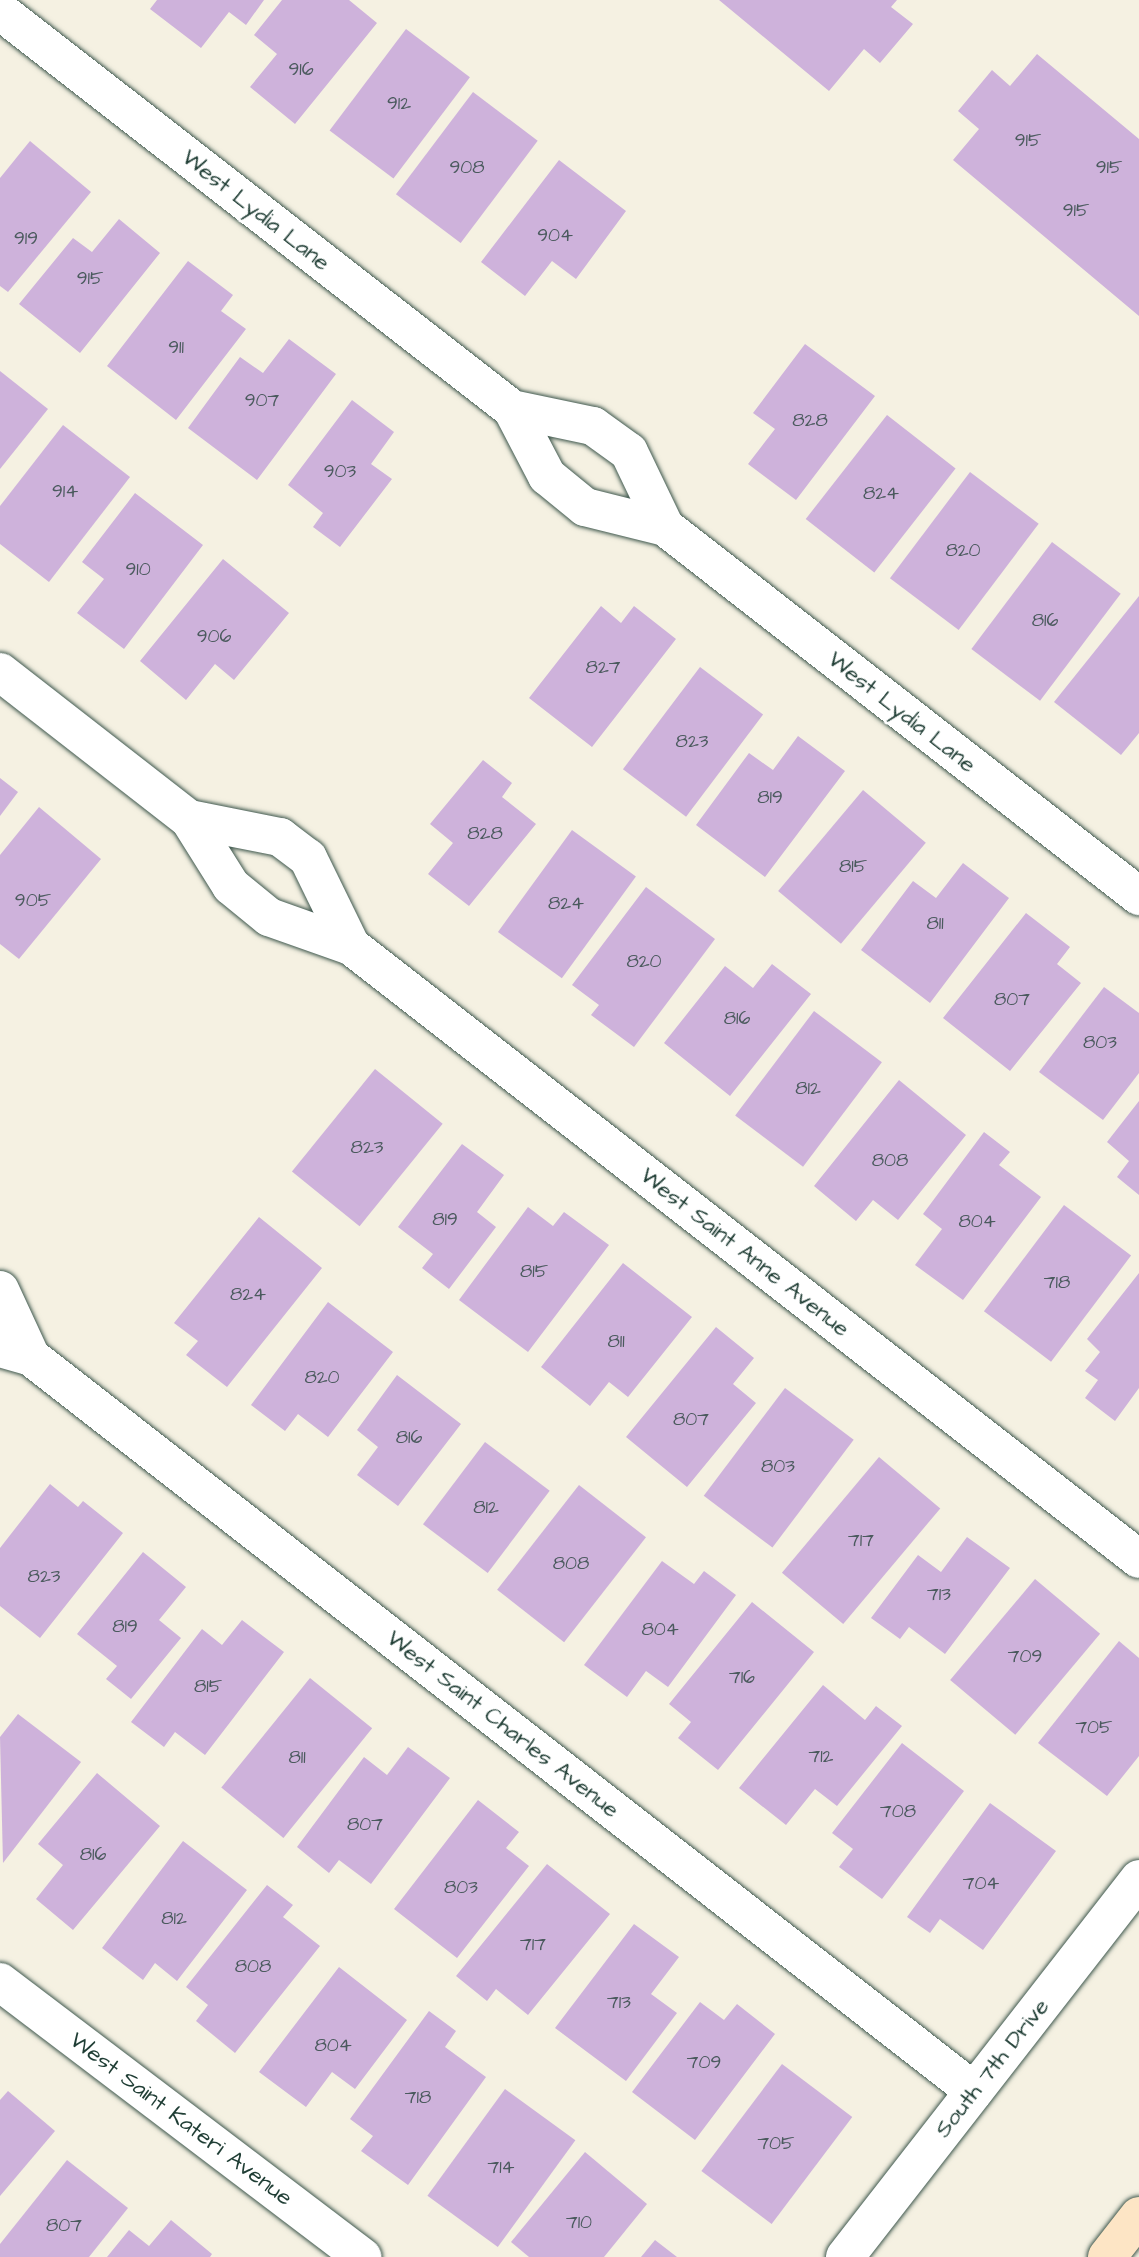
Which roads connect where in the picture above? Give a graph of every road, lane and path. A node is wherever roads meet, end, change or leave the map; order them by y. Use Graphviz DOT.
graph roads {
  1 [pos="0,11"];
  2 [pos="512,409"];
  3 [pos="665,527"];
  4 [pos="0,672"];
  5 [pos="189,819"];
  6 [pos="1139,896"];
  7 [pos="351,946"];
  8 [pos="0,1290"];
  9 [pos="16,1353"];
  10 [pos="1139,1559"];
  11 [pos="1139,1879"];
  12 [pos="0,1982"];
  13 [pos="974,2091"];
  14 [pos="1139,2216"];
  15 [pos="362,2257"];
  16 [pos="845,2257"];
  17 [pos="1107,2257"];
  1 -- 2 [label="street, West Lydia Lane"];
  2 -- 3 [label="street, West Lydia Lane"];
  2 -- 3 [label="street, West Lydia Lane"];
  3 -- 6 [label="street, West Lydia Lane"];
  4 -- 5 [label="street, West Saint Anne Avenue"];
  5 -- 7 [label="street, West Saint Anne Avenue"];
  5 -- 7 [label="street, West Saint Anne Avenue"];
  7 -- 10 [label="street, West Saint Anne Avenue"];
  8 -- 9 [label="street, West Saint Charles Avenue"];
  9 -- 13 [label="street, West Saint Charles Avenue"];
  11 -- 13 [label="street, South 7th Drive"];
  12 -- 15 [label="street, West Saint Kateri Avenue"];
  13 -- 16 [label="street, South 7th Drive"];
  14 -- 17 [label="main road"];
}
